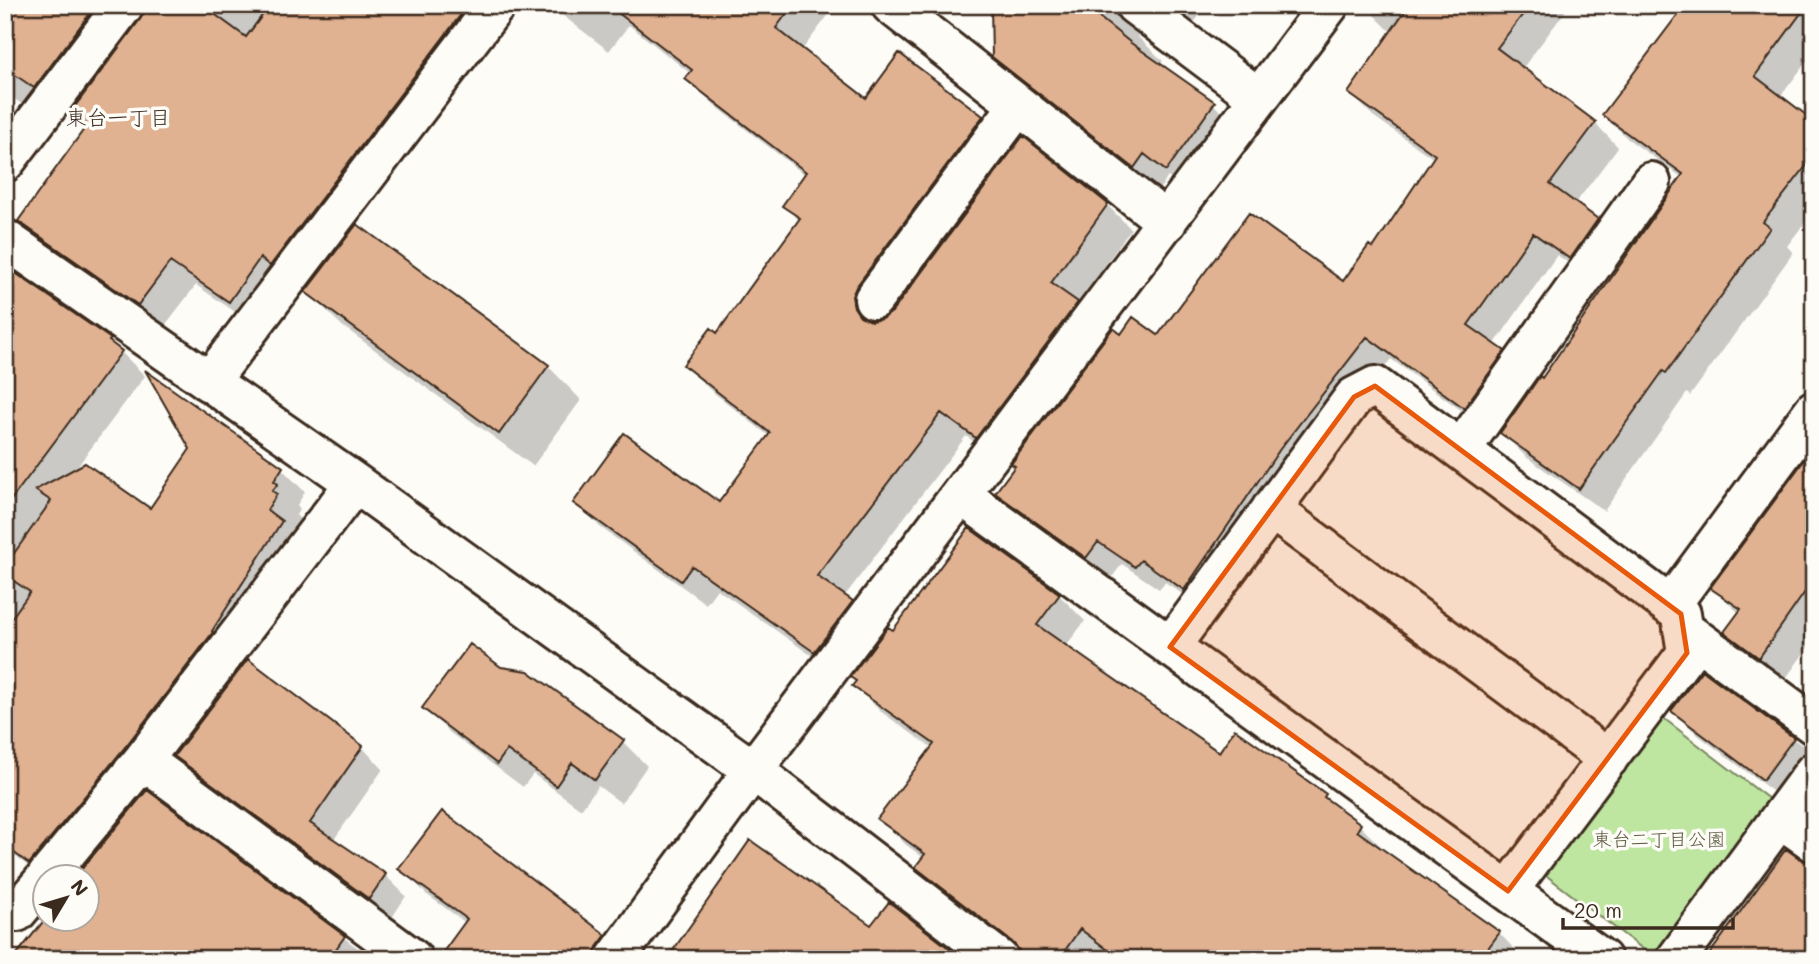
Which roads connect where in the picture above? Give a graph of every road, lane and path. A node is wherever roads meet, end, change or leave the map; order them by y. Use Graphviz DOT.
graph roads {
  1 [pos="124,5"];
  2 [pos="496,5"];
  3 [pos="891,5"];
  4 [pos="1135,5"];
  5 [pos="1329,5"];
  6 [pos="1259,98"];
  7 [pos="1018,106"];
  8 [pos="5,162"];
  9 [pos="1651,182"];
  10 [pos="1167,222"];
  11 [pos="5,239"];
  12 [pos="874,299"];
  13 [pos="209,383"];
  14 [pos="1814,410"];
  15 [pos="1461,450"];
  16 [pos="355,483"];
  17 [pos="961,495"];
  18 [pos="1271,509"];
  19 [pos="1677,617"];
  20 [pos="1170,647"];
  21 [pos="1814,725"];
  22 [pos="1608,759"];
  23 [pos="143,760"];
  24 [pos="753,770"];
  25 [pos="1814,772"];
  26 [pos="1780,818"];
  27 [pos="1814,842"];
  28 [pos="58,862"];
  29 [pos="1508,891"];
  30 [pos="32,894"];
  31 [pos="17,912"];
  32 [pos="413,959"];
  33 [pos="615,959"];
  34 [pos="999,959"];
  35 [pos="1602,959"];
  36 [pos="1676,959"];
  1 -- 8 [label="street"];
  2 -- 13 [label="street"];
  3 -- 7 [label="street"];
  4 -- 6 [label="street"];
  5 -- 6 [label="street"];
  6 -- 10 [label="street"];
  7 -- 10 [label="street"];
  7 -- 12 [label="street"];
  9 -- 15 [label="street"];
  10 -- 17 [label="street"];
  11 -- 13 [label="street"];
  13 -- 16 [label="street"];
  14 -- 19 [label="street"];
  15 -- 18 [label="street"];
  15 -- 19 [label="street"];
  16 -- 23 [label="street"];
  16 -- 24 [label="street"];
  17 -- 20 [label="street"];
  17 -- 24 [label="street"];
  18 -- 20 [label="street"];
  18 -- 22 [label="street"];
  19 -- 21 [label="street"];
  19 -- 22 [label="street"];
  20 -- 29 [label="street"];
  22 -- 29 [label="street"];
  23 -- 28 [label="street"];
  23 -- 32 [label="street"];
  24 -- 33 [label="street"];
  24 -- 34 [label="street"];
  25 -- 26 [label="street"];
  26 -- 27 [label="street"];
  26 -- 36 [label="street"];
  29 -- 35 [label="street"];
  30 -- 31 [label="street"];
}
